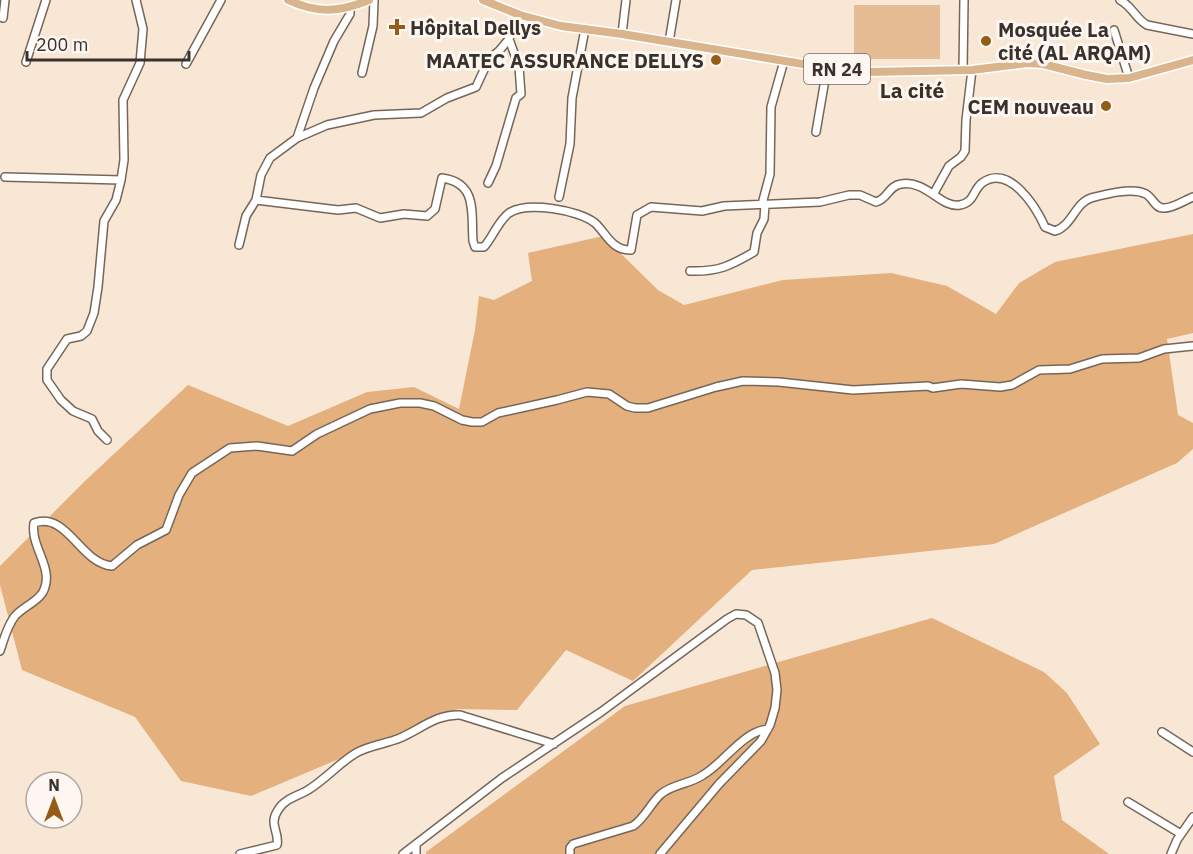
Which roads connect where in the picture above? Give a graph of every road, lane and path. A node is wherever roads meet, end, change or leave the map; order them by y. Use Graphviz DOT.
graph roads {
  1 [pos="5,0"];
  2 [pos="46,0"];
  3 [pos="136,0"];
  4 [pos="221,0"];
  5 [pos="289,0"];
  6 [pos="369,0"];
  7 [pos="374,0"];
  8 [pos="483,0"];
  9 [pos="626,0"];
  10 [pos="676,0"];
  11 [pos="964,0"];
  12 [pos="1120,0"];
  13 [pos="497,3"];
  14 [pos="350,8"];
  15 [pos="520,15"];
  16 [pos="3,18"];
  17 [pos="585,29"];
  18 [pos="1114,30"];
  19 [pos="622,34"];
  20 [pos="1193,34"];
  21 [pos="509,39"];
  22 [pos="669,42"];
  23 [pos="1193,60"];
  24 [pos="784,61"];
  25 [pos="26,62"];
  26 [pos="186,64"];
  27 [pos="827,68"];
  28 [pos="968,70"];
  29 [pos="362,73"];
  30 [pos="1129,78"];
  31 [pos="816,132"];
  32 [pos="297,138"];
  33 [pos="5,177"];
  34 [pos="121,180"];
  35 [pos="488,183"];
  36 [pos="934,193"];
  37 [pos="559,197"];
  38 [pos="1193,197"];
  39 [pos="256,200"];
  40 [pos="764,204"];
  41 [pos="239,244"];
  42 [pos="690,271"];
  43 [pos="1193,346"];
  44 [pos="106,440"];
  45 [pos="0,651"];
  46 [pos="768,729"];
  47 [pos="1162,732"];
  48 [pos="554,744"];
  49 [pos="1193,752"];
  50 [pos="1128,802"];
  51 [pos="1193,817"];
  52 [pos="1181,834"];
  53 [pos="416,844"];
  54 [pos="240,854"];
  55 [pos="403,854"];
  56 [pos="416,854"];
  57 [pos="570,854"];
  58 [pos="660,854"];
  59 [pos="1171,854"];
  1 -- 16 [label="street"];
  2 -- 25 [label="street"];
  3 -- 34 [label="street"];
  4 -- 26 [label="street"];
  5 -- 14 [label="main road"];
  6 -- 14 [label="main road"];
  7 -- 29 [label="street"];
  8 -- 13 [label="main road, RN 24"];
  9 -- 19 [label="street"];
  10 -- 22 [label="street"];
  11 -- 28 [label="street"];
  12 -- 20 [label="street"];
  13 -- 15 [label="main road, RN 24"];
  14 -- 32 [label="street"];
  15 -- 17 [label="main road, RN 24"];
  15 -- 21 [label="street"];
  17 -- 19 [label="main road, RN 24"];
  17 -- 37 [label="street"];
  18 -- 30 [label="street"];
  19 -- 22 [label="main road, RN 24"];
  21 -- 32 [label="street"];
  21 -- 35 [label="street"];
  22 -- 24 [label="main road, RN 24"];
  23 -- 30 [label="main road, RN 24"];
  24 -- 27 [label="main road, RN 24"];
  24 -- 40 [label="street"];
  27 -- 28 [label="main road, RN 24"];
  27 -- 31 [label="street"];
  28 -- 30 [label="main road, RN 24"];
  28 -- 36 [label="street"];
  32 -- 39 [label="street"];
  33 -- 34 [label="street"];
  34 -- 44 [label="street"];
  36 -- 38 [label="street"];
  36 -- 40 [label="street"];
  39 -- 40 [label="street"];
  39 -- 41 [label="street"];
  40 -- 42 [label="street"];
  43 -- 45 [label="street"];
  46 -- 48 [label="street"];
  46 -- 57 [label="street"];
  46 -- 58 [label="street"];
  47 -- 49 [label="street"];
  48 -- 53 [label="street"];
  48 -- 54 [label="street"];
  50 -- 52 [label="street"];
  51 -- 52 [label="street"];
  52 -- 59 [label="street"];
  53 -- 55 [label="street"];
  53 -- 56 [label="street"];
}
